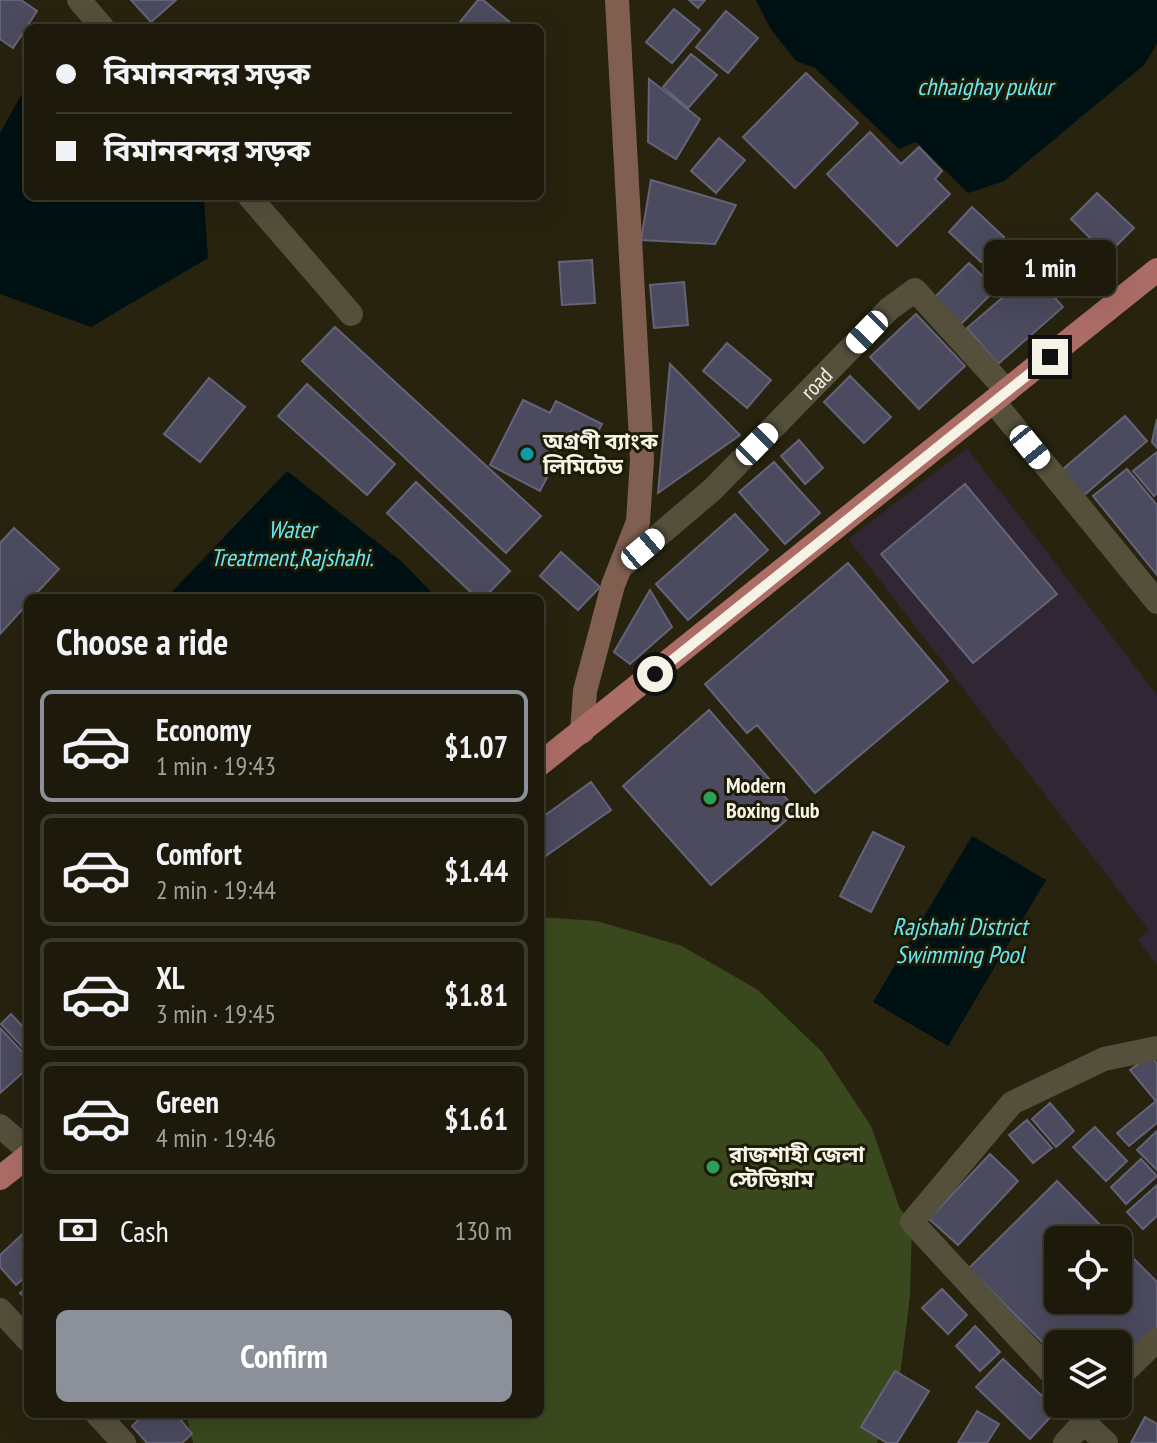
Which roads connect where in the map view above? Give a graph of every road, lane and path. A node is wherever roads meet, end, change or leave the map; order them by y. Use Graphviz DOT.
graph roads {
  1 [pos="79,0"];
  2 [pos="617,0"];
  3 [pos="100,24"];
  4 [pos="252,200"];
  5 [pos="1157,270"];
  6 [pos="351,314"];
  7 [pos="1000,397"];
  8 [pos="620,568"];
  9 [pos="1157,602"];
  10 [pos="582,732"];
  11 [pos="544,761"];
  12 [pos="1157,1048"];
  13 [pos="0,1126"];
  14 [pos="24,1149"];
  15 [pos="24,1157"];
  16 [pos="0,1178"];
  17 [pos="0,1310"];
  18 [pos="24,1336"];
  19 [pos="1157,1340"];
  20 [pos="1132,1364"];
  21 [pos="1044,1365"];
  22 [pos="101,1418"];
  23 [pos="1081,1418"];
  24 [pos="1091,1418"];
  25 [pos="124,1443"];
  26 [pos="1065,1443"];
  27 [pos="1106,1443"];
  1 -- 3 [label="street"];
  2 -- 8 [label="main road"];
  4 -- 6 [label="street"];
  5 -- 7 [label="main road"];
  7 -- 8 [label="street, road"];
  7 -- 9 [label="street"];
  7 -- 10 [label="main road"];
  8 -- 10 [label="main road"];
  10 -- 11 [label="main road"];
  12 -- 21 [label="street"];
  13 -- 14 [label="street"];
  15 -- 16 [label="main road"];
  17 -- 18 [label="street"];
  19 -- 20 [label="street"];
  22 -- 25 [label="street"];
  23 -- 26 [label="street"];
  24 -- 27 [label="street"];
}
